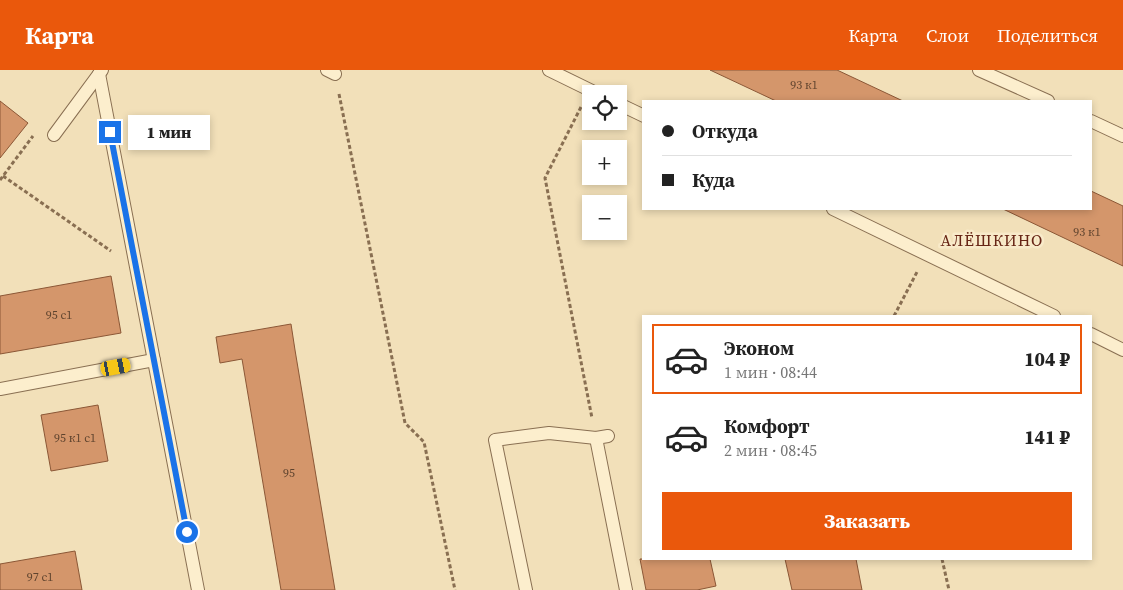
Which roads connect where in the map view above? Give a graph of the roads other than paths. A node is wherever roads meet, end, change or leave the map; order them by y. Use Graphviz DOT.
graph roads {
  1 [pos="549,70"];
  2 [pos="979,70"];
  3 [pos="101,72"];
  4 [pos="582,86"];
  5 [pos="1046,100"];
  6 [pos="627,108"];
  7 [pos="642,115"];
  8 [pos="1092,121"];
  9 [pos="54,135"];
  10 [pos="1123,136"];
  11 [pos="835,210"];
  12 [pos="1052,315"];
  13 [pos="1092,334"];
  14 [pos="1123,350"];
  15 [pos="154,360"];
  16 [pos="0,389"];
  17 [pos="198,590"];
  18 [pos="526,590"];
  19 [pos="626,590"];
  1 -- 4 [label="lane"];
  2 -- 5 [label="lane"];
  3 -- 9 [label="lane"];
  3 -- 15 [label="lane"];
  6 -- 7 [label="lane"];
  8 -- 10 [label="lane"];
  11 -- 12 [label="lane"];
  13 -- 14 [label="lane"];
  15 -- 16 [label="lane"];
  15 -- 17 [label="lane"];
  18 -- 19 [label="lane"];
}
